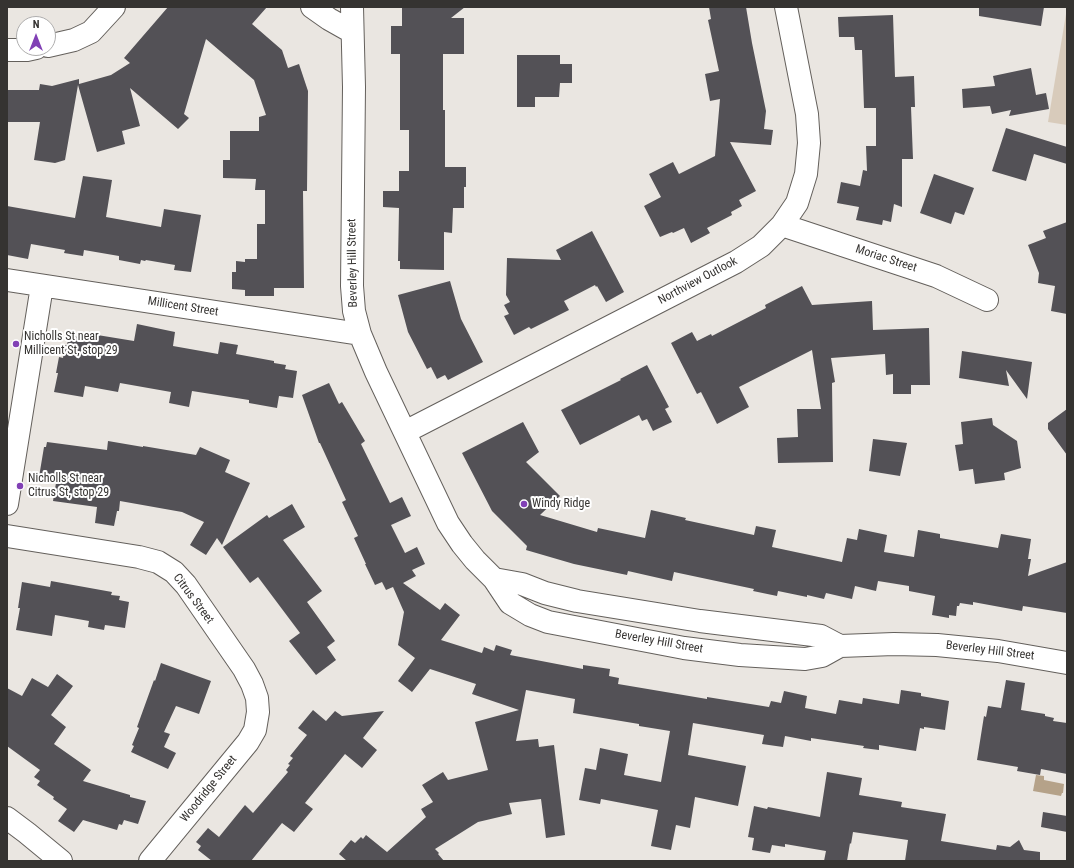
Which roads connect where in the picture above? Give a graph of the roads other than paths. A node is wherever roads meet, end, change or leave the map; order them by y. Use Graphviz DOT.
graph roads {
  1 [pos="114,7"];
  2 [pos="312,7"];
  3 [pos="352,7"];
  4 [pos="786,7"];
  5 [pos="352,32"];
  6 [pos="56,44"];
  7 [pos="782,225"];
  8 [pos="7,280"];
  9 [pos="42,286"];
  10 [pos="987,300"];
  11 [pos="360,334"];
  12 [pos="406,432"];
  13 [pos="7,504"];
  14 [pos="7,536"];
  15 [pos="494,579"];
  16 [pos="840,646"];
  17 [pos="1067,663"];
  18 [pos="258,712"];
  19 [pos="7,818"];
  20 [pos="61,861"];
  21 [pos="150,861"];
  1 -- 6 [label="street"];
  2 -- 5 [label="street"];
  3 -- 5 [label="street, Beverley Hill Street"];
  4 -- 7 [label="street, Northview Outlook"];
  5 -- 11 [label="street, Beverley Hill Street"];
  7 -- 10 [label="street, Moriac Street"];
  7 -- 12 [label="street, Northview Outlook"];
  8 -- 9 [label="street, Millicent Street"];
  9 -- 11 [label="street, Millicent Street"];
  9 -- 13 [label="street"];
  11 -- 12 [label="street, Beverley Hill Street"];
  12 -- 15 [label="street, Beverley Hill Street"];
  14 -- 18 [label="street, Citrus Street"];
  15 -- 16 [label="street, Beverley Hill Street"];
  15 -- 16 [label="street, Beverley Hill Street"];
  16 -- 17 [label="street, Beverley Hill Street"];
  18 -- 21 [label="street, Woodridge Street"];
  19 -- 20 [label="street"];
}
